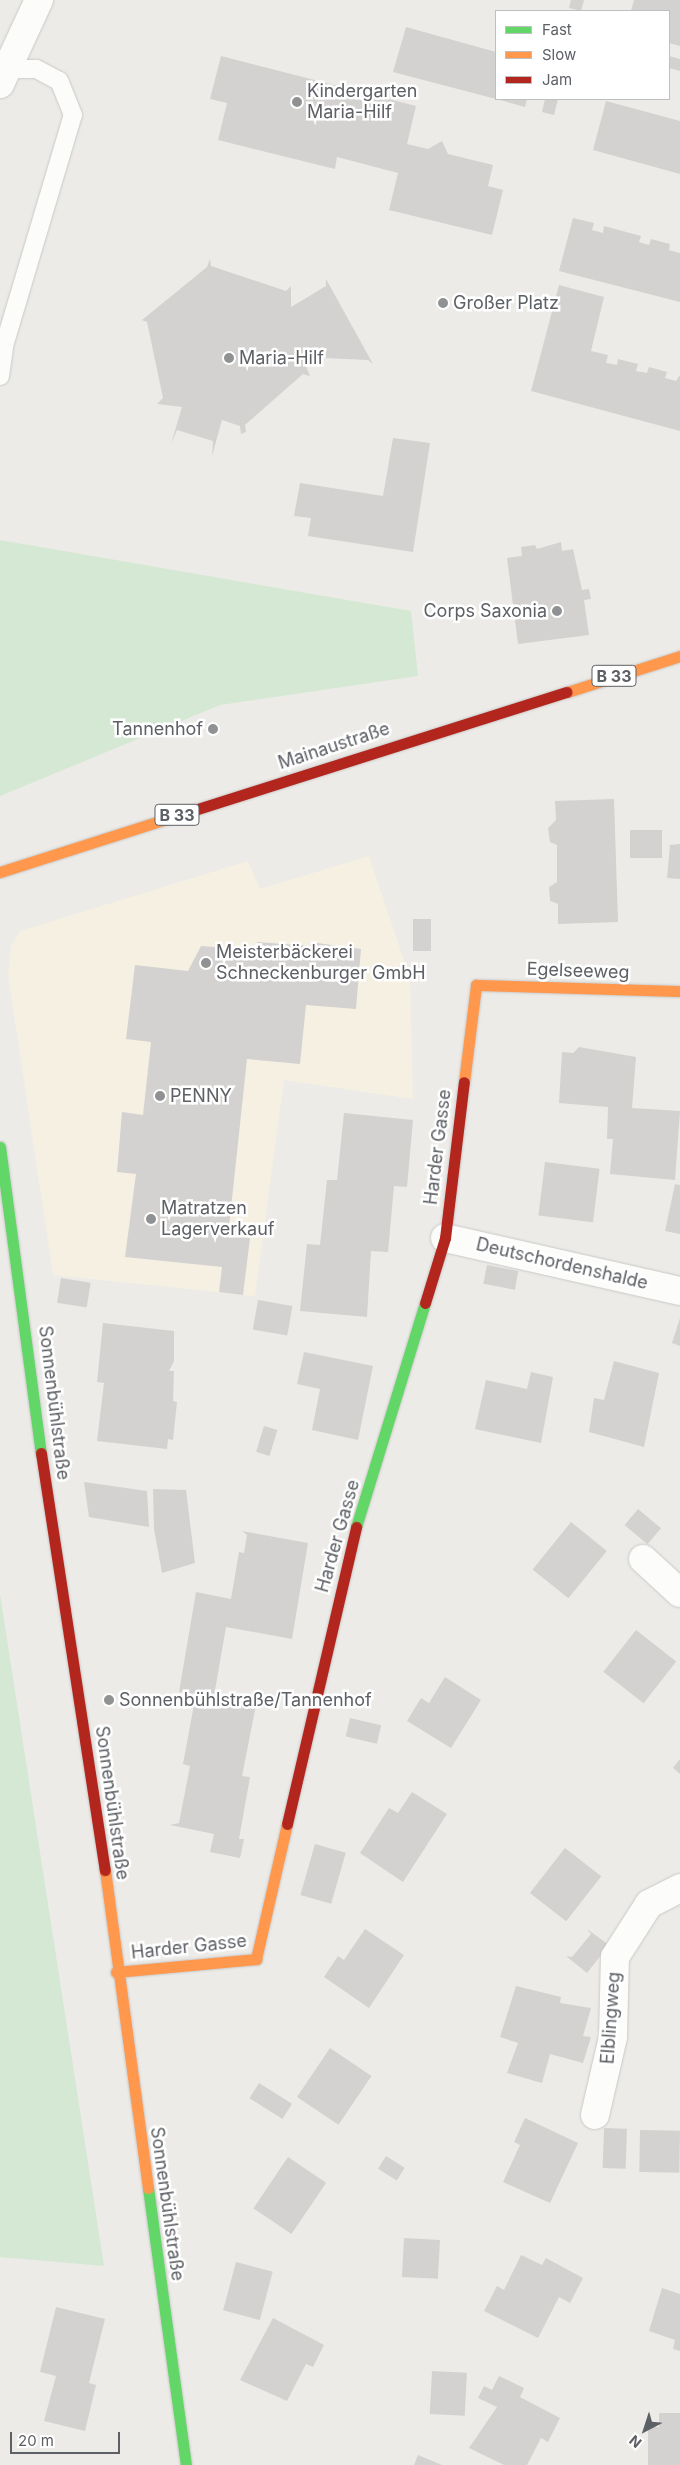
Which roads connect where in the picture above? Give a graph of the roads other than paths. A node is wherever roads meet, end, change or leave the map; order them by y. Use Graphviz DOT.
graph roads {
  1 [pos="39,0"];
  2 [pos="4,76"];
  3 [pos="0,376"];
  4 [pos="680,656"];
  5 [pos="0,872"];
  6 [pos="476,985"];
  7 [pos="680,991"];
  8 [pos="0,1147"];
  9 [pos="445,1238"];
  10 [pos="680,1291"];
  11 [pos="644,1559"];
  12 [pos="680,1593"];
  13 [pos="680,1888"];
  14 [pos="116,1972"];
  15 [pos="595,2115"];
  16 [pos="186,2465"];
  1 -- 2 [label="street"];
  2 -- 3 [label="lane"];
  4 -- 5 [label="street, Mainaustraße / B 33"];
  6 -- 7 [label="street, Egelseeweg"];
  6 -- 9 [label="street, Harder Gasse"];
  8 -- 14 [label="street, Sonnenbühlstraße"];
  9 -- 10 [label="street, Deutschordenshalde"];
  9 -- 14 [label="street, Harder Gasse"];
  11 -- 12 [label="street"];
  13 -- 15 [label="street, Elblingweg"];
  14 -- 16 [label="street, Sonnenbühlstraße"];
}
